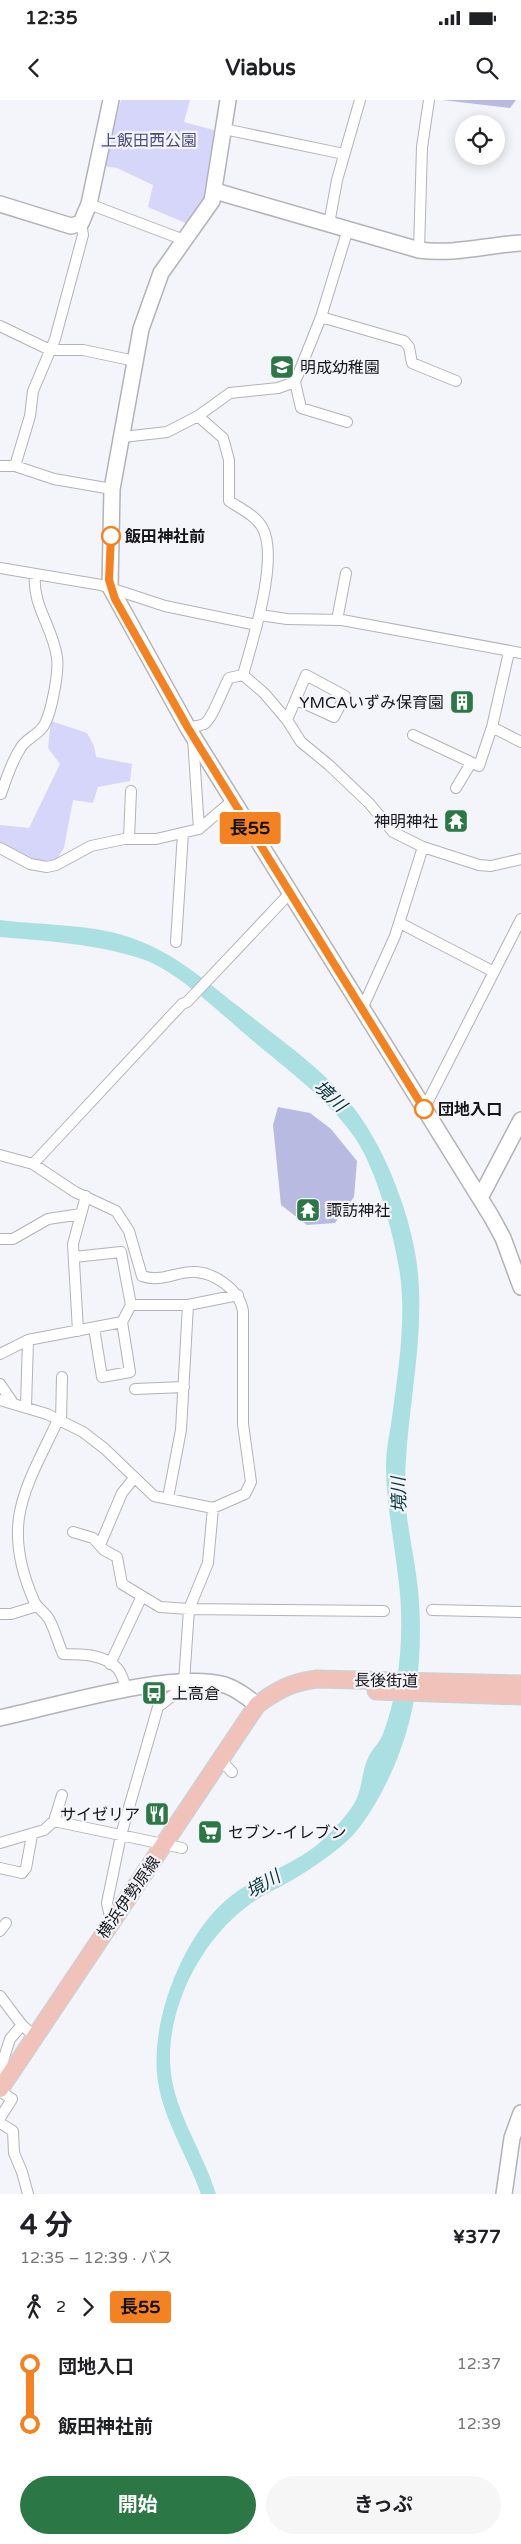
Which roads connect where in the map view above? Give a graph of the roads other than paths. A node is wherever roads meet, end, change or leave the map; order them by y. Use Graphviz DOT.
graph roads {
  1 [pos="111,100"];
  2 [pos="228,100"];
  3 [pos="360,100"];
  4 [pos="429,100"];
  5 [pos="224,129"];
  6 [pos="344,154"];
  7 [pos="215,192"];
  8 [pos="0,204"];
  9 [pos="89,204"];
  10 [pos="81,223"];
  11 [pos="329,224"];
  12 [pos="348,229"];
  13 [pos="184,240"];
  14 [pos="521,243"];
  15 [pos="419,250"];
  16 [pos="321,317"];
  17 [pos="0,326"];
  18 [pos="50,350"];
  19 [pos="135,360"];
  20 [pos="456,381"];
  21 [pos="295,382"];
  22 [pos="198,416"];
  23 [pos="347,422"];
  24 [pos="122,437"];
  25 [pos="0,466"];
  26 [pos="15,466"];
  27 [pos="112,489"];
  28 [pos="0,568"];
  29 [pos="346,573"];
  30 [pos="34,574"];
  31 [pos="110,587"];
  32 [pos="258,620"];
  33 [pos="337,620"];
  34 [pos="509,652"];
  35 [pos="521,653"];
  36 [pos="243,675"];
  37 [pos="296,700"];
  38 [pos="287,720"];
  39 [pos="492,727"];
  40 [pos="190,731"];
  41 [pos="413,735"];
  42 [pos="521,742"];
  43 [pos="471,763"];
  44 [pos="4,770"];
  45 [pos="456,788"];
  46 [pos="131,791"];
  47 [pos="1,794"];
  48 [pos="233,800"];
  49 [pos="199,828"];
  50 [pos="183,833"];
  51 [pos="129,839"];
  52 [pos="423,847"];
  53 [pos="0,848"];
  54 [pos="521,860"];
  55 [pos="290,893"];
  56 [pos="521,919"];
  57 [pos="400,923"];
  58 [pos="176,942"];
  59 [pos="494,972"];
  60 [pos="362,1009"];
  61 [pos="424,1109"];
  62 [pos="521,1120"];
  63 [pos="0,1155"];
  64 [pos="33,1164"];
  65 [pos="86,1196"];
  66 [pos="480,1198"];
  67 [pos="81,1214"];
  68 [pos="0,1239"];
  69 [pos="74,1257"];
  70 [pos="518,1268"];
  71 [pos="521,1287"];
  72 [pos="238,1295"];
  73 [pos="131,1305"];
  74 [pos="188,1305"];
  75 [pos="122,1322"];
  76 [pos="94,1328"];
  77 [pos="78,1331"];
  78 [pos="28,1340"];
  79 [pos="0,1354"];
  80 [pos="62,1377"];
  81 [pos="0,1384"];
  82 [pos="184,1387"];
  83 [pos="135,1389"];
  84 [pos="0,1400"];
  85 [pos="13,1403"];
  86 [pos="26,1407"];
  87 [pos="60,1421"];
  88 [pos="134,1478"];
  89 [pos="168,1498"];
  90 [pos="213,1508"];
  91 [pos="74,1532"];
  92 [pos="100,1545"];
  93 [pos="142,1596"];
  94 [pos="37,1606"];
  95 [pos="189,1609"];
  96 [pos="432,1610"];
  97 [pos="384,1611"];
  98 [pos="521,1612"];
  99 [pos="0,1614"];
  100 [pos="110,1664"];
  101 [pos="184,1682"];
  102 [pos="521,1684"];
  103 [pos="422,1687"];
  104 [pos="128,1690"];
  105 [pos="521,1696"];
  106 [pos="257,1705"];
  107 [pos="0,1718"];
  108 [pos="62,1795"];
  109 [pos="54,1821"];
  110 [pos="32,1835"];
  111 [pos="121,1835"];
  112 [pos="0,1843"];
  113 [pos="164,1844"];
  114 [pos="182,1848"];
  115 [pos="0,1868"];
  116 [pos="111,1922"];
  117 [pos="0,1996"];
  118 [pos="28,2031"];
  119 [pos="0,2070"];
  120 [pos="0,2090"];
  121 [pos="521,2113"];
  122 [pos="0,2118"];
  123 [pos="0,2123"];
  124 [pos="28,2194"];
  125 [pos="504,2194"];
  1 -- 9 [label="street"];
  2 -- 5 [label="street"];
  3 -- 6 [label="street"];
  4 -- 15 [label="street"];
  5 -- 6 [label="street"];
  5 -- 7 [label="street"];
  6 -- 11 [label="street"];
  7 -- 11 [label="street"];
  7 -- 13 [label="street"];
  8 -- 10 [label="street"];
  9 -- 10 [label="street"];
  9 -- 13 [label="street"];
  10 -- 18 [label="street"];
  11 -- 12 [label="street"];
  12 -- 15 [label="street"];
  12 -- 16 [label="street"];
  13 -- 19 [label="street"];
  14 -- 15 [label="street"];
  16 -- 20 [label="street"];
  16 -- 21 [label="street"];
  17 -- 18 [label="street"];
  18 -- 19 [label="street"];
  18 -- 26 [label="street"];
  19 -- 24 [label="street"];
  21 -- 22 [label="street"];
  21 -- 23 [label="street"];
  22 -- 24 [label="street"];
  22 -- 32 [label="street"];
  24 -- 27 [label="street"];
  25 -- 26 [label="street"];
  26 -- 27 [label="street"];
  27 -- 31 [label="street"];
  28 -- 30 [label="street"];
  29 -- 33 [label="street"];
  30 -- 31 [label="street"];
  30 -- 44 [label="street"];
  31 -- 32 [label="street"];
  31 -- 40 [label="street"];
  32 -- 33 [label="street"];
  32 -- 36 [label="street"];
  33 -- 34 [label="street"];
  34 -- 35 [label="street"];
  34 -- 39 [label="street"];
  36 -- 38 [label="street"];
  36 -- 40 [label="street"];
  37 -- 37 [label="street"];
  37 -- 38 [label="street"];
  38 -- 52 [label="street"];
  39 -- 42 [label="street"];
  39 -- 43 [label="street"];
  40 -- 48 [label="street"];
  40 -- 49 [label="street"];
  41 -- 43 [label="street"];
  43 -- 45 [label="street"];
  44 -- 47 [label="street"];
  46 -- 51 [label="street"];
  48 -- 49 [label="street"];
  48 -- 55 [label="street"];
  49 -- 50 [label="street"];
  50 -- 51 [label="street"];
  50 -- 58 [label="street"];
  51 -- 53 [label="street"];
  52 -- 54 [label="street"];
  52 -- 57 [label="street"];
  55 -- 60 [label="street"];
  55 -- 64 [label="street"];
  56 -- 59 [label="street"];
  57 -- 59 [label="street"];
  57 -- 60 [label="street"];
  59 -- 61 [label="street"];
  60 -- 61 [label="street"];
  61 -- 66 [label="street"];
  62 -- 66 [label="street"];
  63 -- 64 [label="street"];
  64 -- 65 [label="street"];
  65 -- 67 [label="street"];
  65 -- 72 [label="street"];
  66 -- 70 [label="street"];
  67 -- 68 [label="street"];
  67 -- 69 [label="street"];
  69 -- 73 [label="street"];
  69 -- 77 [label="street"];
  70 -- 71 [label="street"];
  72 -- 74 [label="street"];
  72 -- 90 [label="street"];
  73 -- 74 [label="street"];
  73 -- 75 [label="street"];
  74 -- 82 [label="street"];
  75 -- 76 [label="street"];
  75 -- 76 [label="street"];
  76 -- 77 [label="street"];
  77 -- 78 [label="street"];
  78 -- 79 [label="street"];
  78 -- 86 [label="street"];
  80 -- 87 [label="street"];
  81 -- 85 [label="street"];
  82 -- 83 [label="street"];
  82 -- 89 [label="street"];
  84 -- 85 [label="street"];
  85 -- 86 [label="street"];
  86 -- 87 [label="street"];
  87 -- 88 [label="street"];
  87 -- 94 [label="street"];
  88 -- 89 [label="street"];
  88 -- 92 [label="street"];
  89 -- 90 [label="street"];
  90 -- 95 [label="street"];
  91 -- 92 [label="street"];
  92 -- 93 [label="street"];
  93 -- 95 [label="street"];
  93 -- 100 [label="street"];
  94 -- 99 [label="street"];
  94 -- 100 [label="street"];
  95 -- 97 [label="street"];
  95 -- 101 [label="street"];
  96 -- 98 [label="street"];
  100 -- 104 [label="street"];
  101 -- 104 [label="street"];
  101 -- 106 [label="street"];
  101 -- 111 [label="street"];
  102 -- 103 [label="main road, 長後街道"];
  103 -- 105 [label="main road, 長後街道"];
  103 -- 106 [label="main road, 長後街道"];
  104 -- 107 [label="street"];
  106 -- 113 [label="main road, 横浜伊勢原線"];
  108 -- 109 [label="street"];
  109 -- 110 [label="street"];
  109 -- 111 [label="street"];
  110 -- 112 [label="street"];
  110 -- 115 [label="street"];
  111 -- 113 [label="street"];
  111 -- 116 [label="street"];
  113 -- 114 [label="street"];
  113 -- 116 [label="main road, 横浜伊勢原線"];
  116 -- 118 [label="main road, 横浜伊勢原線"];
  117 -- 118 [label="street"];
  118 -- 119 [label="street"];
  118 -- 120 [label="main road, 横浜伊勢原線"];
  120 -- 122 [label="street"];
  121 -- 125 [label="street"];
  123 -- 124 [label="street"];
}
